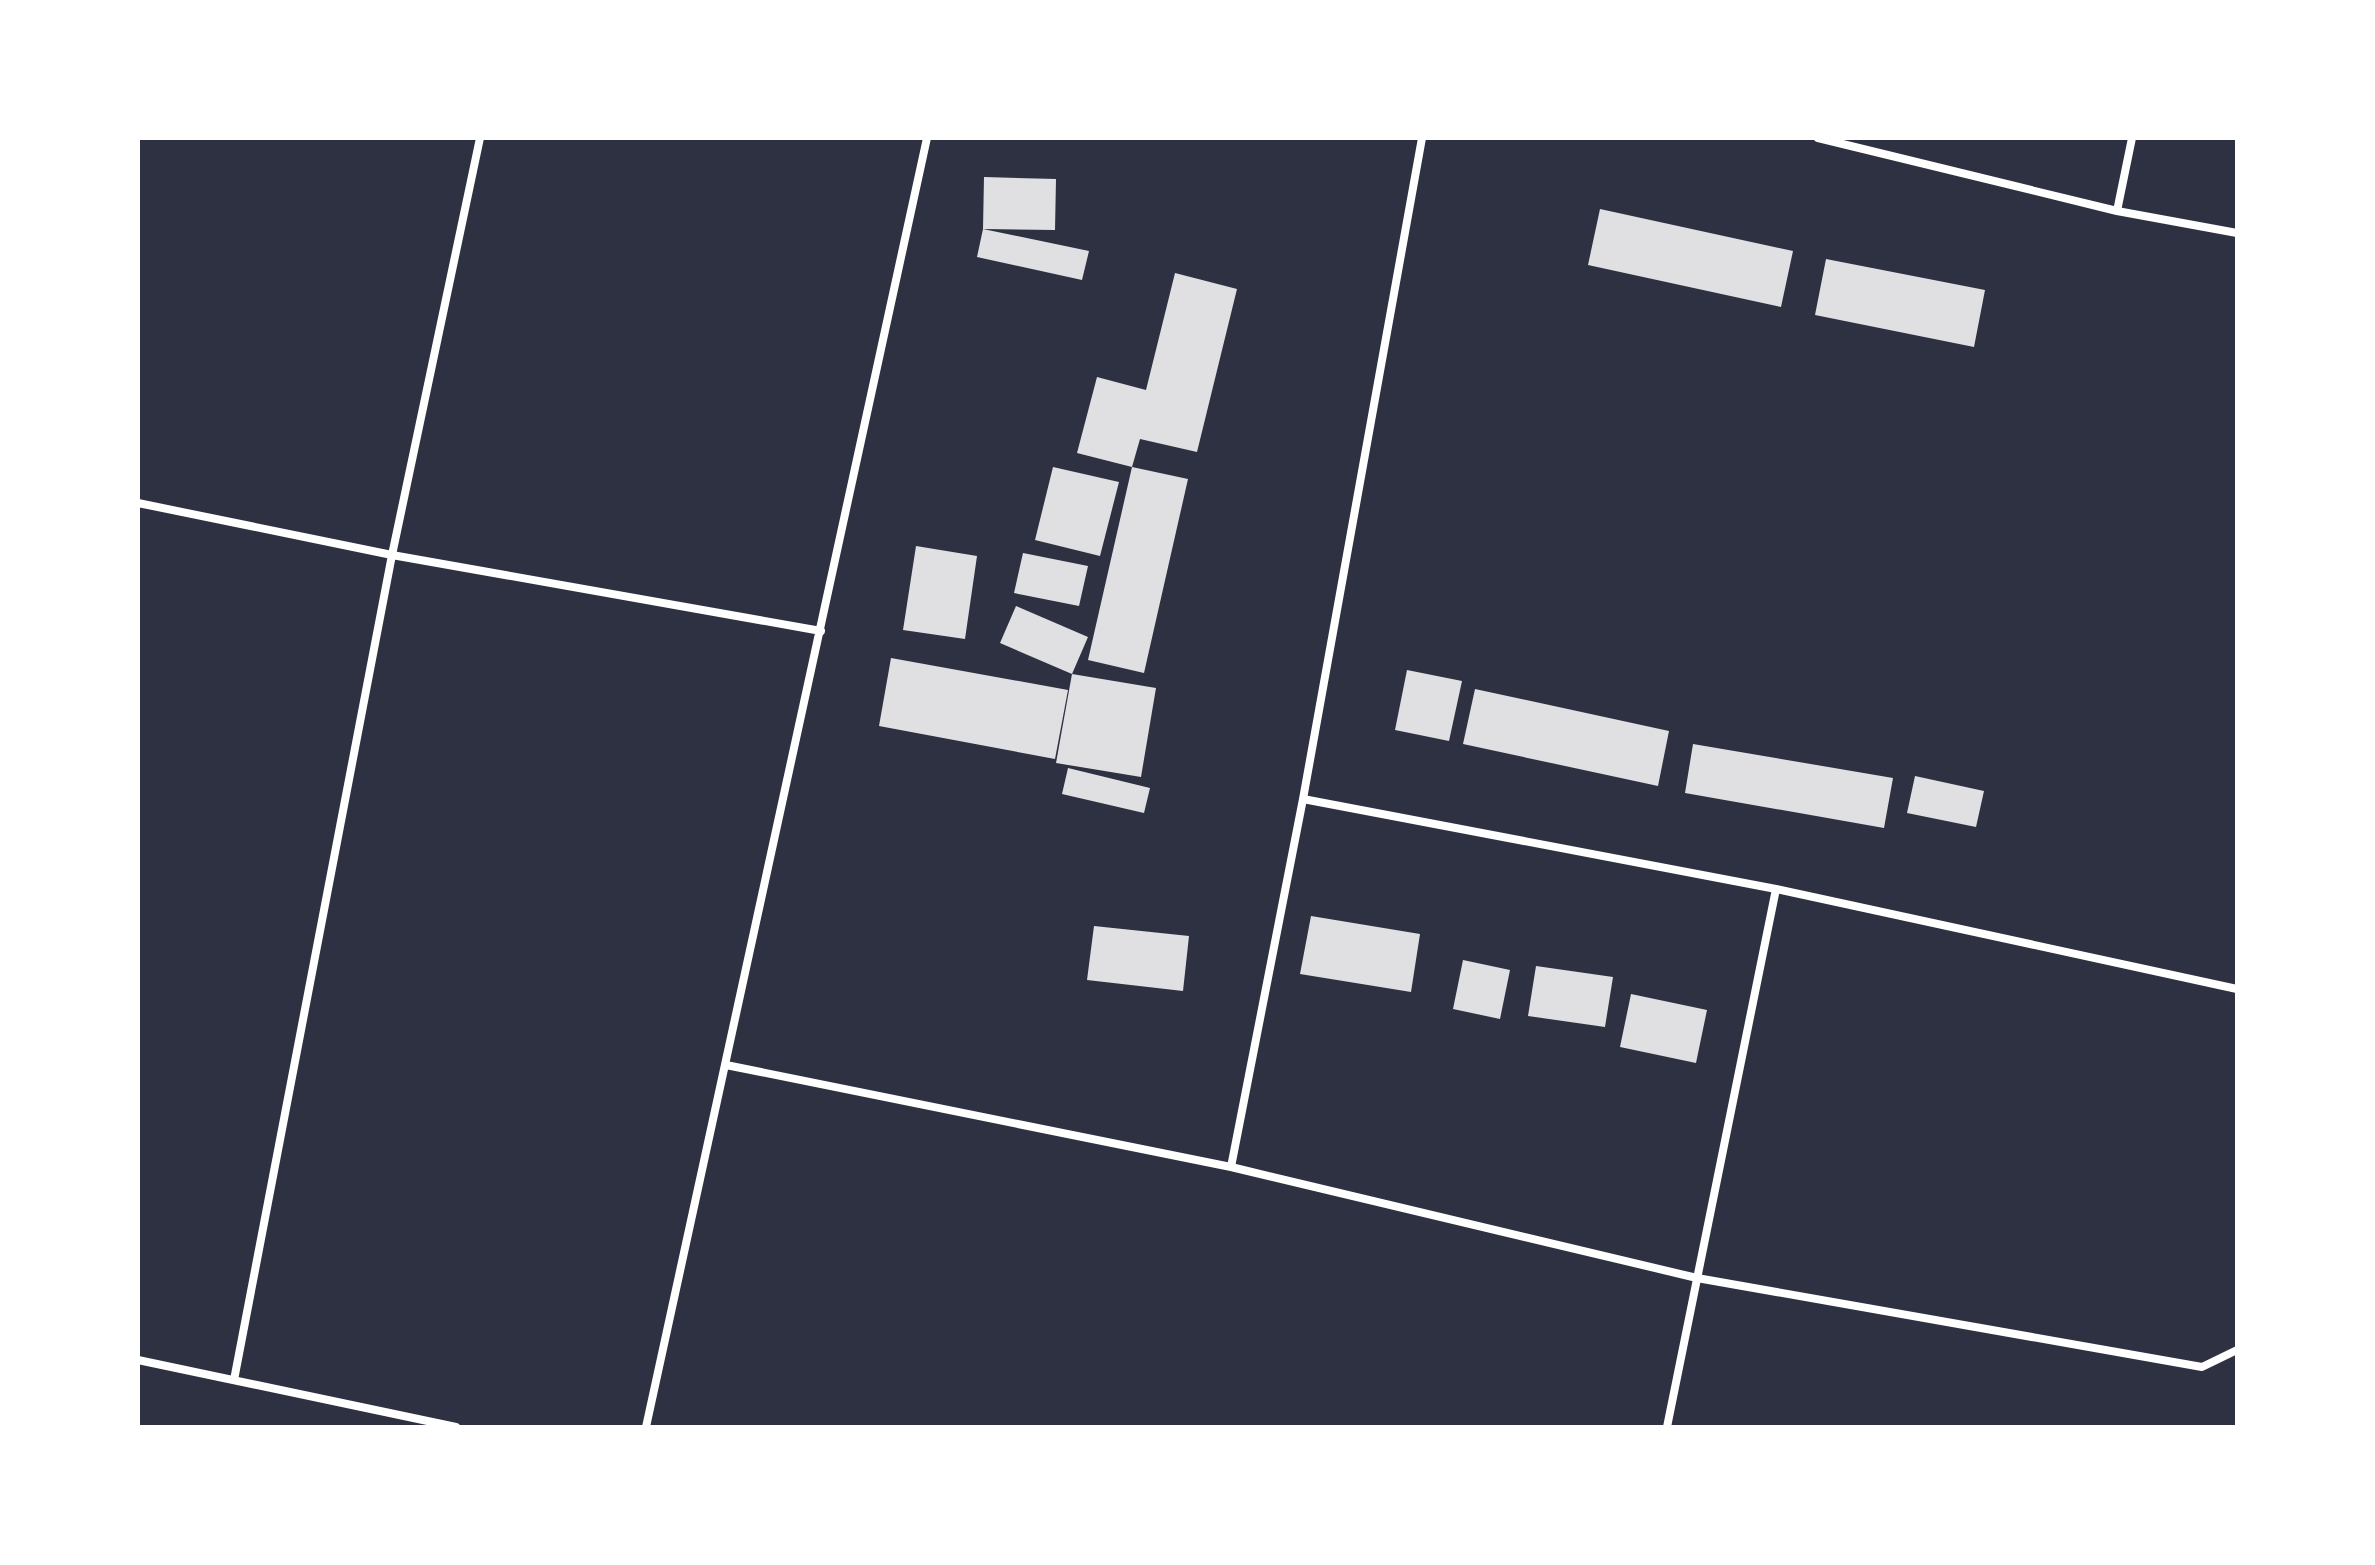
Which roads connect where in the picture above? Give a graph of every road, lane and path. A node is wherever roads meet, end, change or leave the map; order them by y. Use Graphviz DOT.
graph roads {
  1 [pos="480,138"];
  2 [pos="927,138"];
  3 [pos="1422,138"];
  4 [pos="1818,138"];
  5 [pos="2132,138"];
  6 [pos="2117,211"];
  7 [pos="2237,233"];
  8 [pos="138,503"];
  9 [pos="392,555"];
  10 [pos="821,631"];
  11 [pos="1303,799"];
  12 [pos="1776,889"];
  13 [pos="2237,989"];
  14 [pos="726,1065"];
  15 [pos="1231,1167"];
  16 [pos="1697,1278"];
  17 [pos="2237,1350"];
  18 [pos="138,1360"];
  19 [pos="234,1380"];
  20 [pos="456,1427"];
  21 [pos="646,1427"];
  22 [pos="1667,1427"];
  1 -- 9 [label="street"];
  2 -- 10 [label="street"];
  3 -- 11 [label="street"];
  4 -- 6 [label="street"];
  5 -- 6 [label="street"];
  6 -- 7 [label="street"];
  8 -- 9 [label="street"];
  9 -- 10 [label="street"];
  9 -- 19 [label="street"];
  10 -- 14 [label="street"];
  11 -- 12 [label="street"];
  11 -- 15 [label="street"];
  12 -- 13 [label="street"];
  12 -- 16 [label="street"];
  14 -- 15 [label="street"];
  14 -- 21 [label="street"];
  15 -- 16 [label="street"];
  16 -- 17 [label="street"];
  16 -- 22 [label="street"];
  18 -- 19 [label="street"];
  19 -- 20 [label="street"];
}
